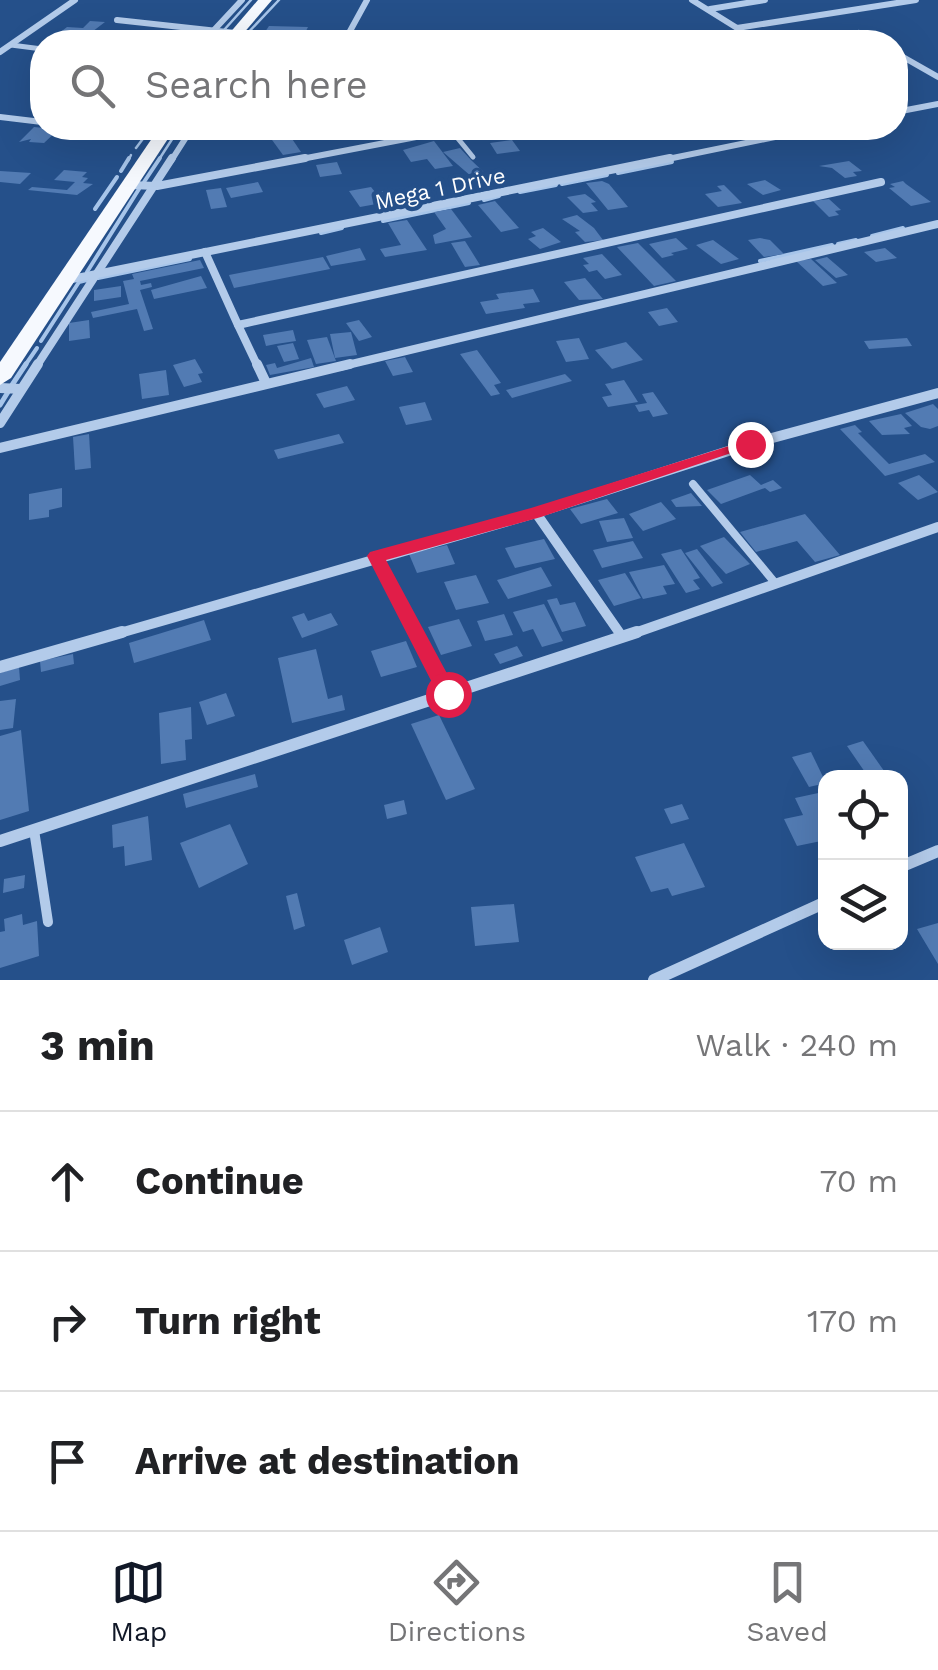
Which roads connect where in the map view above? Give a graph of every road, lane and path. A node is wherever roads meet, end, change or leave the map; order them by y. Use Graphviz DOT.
graph roads {
  1 [pos="75,0"];
  2 [pos="242,0"];
  3 [pos="265,0"];
  4 [pos="368,0"];
  5 [pos="692,0"];
  6 [pos="765,0"];
  7 [pos="916,0"];
  8 [pos="710,8"];
  9 [pos="117,20"];
  10 [pos="30,30"];
  11 [pos="31,30"];
  12 [pos="214,30"];
  13 [pos="239,30"];
  14 [pos="351,30"];
  15 [pos="0,38"];
  16 [pos="13,42"];
  17 [pos="30,46"];
  18 [pos="0,52"];
  19 [pos="908,61"];
  20 [pos="938,77"];
  21 [pos="938,104"];
  22 [pos="908,110"];
  23 [pos="0,116"];
  24 [pos="30,120"];
  25 [pos="159,140"];
  26 [pos="185,140"];
  27 [pos="398,140"];
  28 [pos="460,140"];
  29 [pos="760,140"];
  30 [pos="474,156"];
  31 [pos="882,182"];
  32 [pos="130,185"];
  33 [pos="157,186"];
  34 [pos="938,224"];
  35 [pos="205,252"];
  36 [pos="94,274"];
  37 [pos="66,280"];
  38 [pos="238,325"];
  39 [pos="24,344"];
  40 [pos="48,345"];
  41 [pos="0,378"];
  42 [pos="266,383"];
  43 [pos="0,388"];
  44 [pos="21,389"];
  45 [pos="938,392"];
  46 [pos="0,423"];
  47 [pos="0,448"];
  48 [pos="693,484"];
  49 [pos="536,513"];
  50 [pos="938,527"];
  51 [pos="376,556"];
  52 [pos="776,585"];
  53 [pos="621,635"];
  54 [pos="0,667"];
  55 [pos="448,694"];
  56 [pos="34,830"];
  57 [pos="0,841"];
  58 [pos="938,850"];
  59 [pos="908,863"];
  60 [pos="818,906"];
  61 [pos="48,922"];
  62 [pos="654,980"];
  1 -- 11 [label="street"];
  2 -- 12 [label="street"];
  3 -- 13 [label="main road"];
  4 -- 14 [label="street"];
  5 -- 8 [label="street"];
  6 -- 8 [label="street"];
  7 -- 8 [label="street"];
  9 -- 12 [label="street"];
  10 -- 16 [label="street"];
  15 -- 16 [label="street"];
  16 -- 17 [label="lane"];
  16 -- 18 [label="street"];
  19 -- 20 [label="street"];
  21 -- 22 [label="street"];
  23 -- 24 [label="street"];
  25 -- 32 [label="main road"];
  26 -- 33 [label="street"];
  27 -- 33 [label="street"];
  28 -- 30 [label="lane"];
  29 -- 35 [label="street, Mega 1 Drive"];
  31 -- 38 [label="street"];
  32 -- 33 [label="street"];
  32 -- 37 [label="main road"];
  33 -- 36 [label="street"];
  34 -- 42 [label="street"];
  35 -- 36 [label="street, Mega 1 Drive"];
  35 -- 38 [label="street"];
  36 -- 37 [label="street, Mega 1 Drive"];
  36 -- 40 [label="street"];
  37 -- 39 [label="main road"];
  38 -- 42 [label="street"];
  39 -- 40 [label="street"];
  39 -- 41 [label="main road"];
  40 -- 44 [label="street"];
  42 -- 47 [label="street"];
  43 -- 44 [label="street"];
  44 -- 46 [label="street"];
  45 -- 49 [label="street"];
  48 -- 52 [label="lane"];
  49 -- 51 [label="street"];
  49 -- 53 [label="street"];
  50 -- 52 [label="street"];
  51 -- 54 [label="street"];
  51 -- 55 [label="street"];
  52 -- 53 [label="street"];
  53 -- 55 [label="street"];
  55 -- 56 [label="street"];
  56 -- 57 [label="street"];
  56 -- 61 [label="lane"];
  58 -- 59 [label="street"];
  60 -- 62 [label="street"];
}
